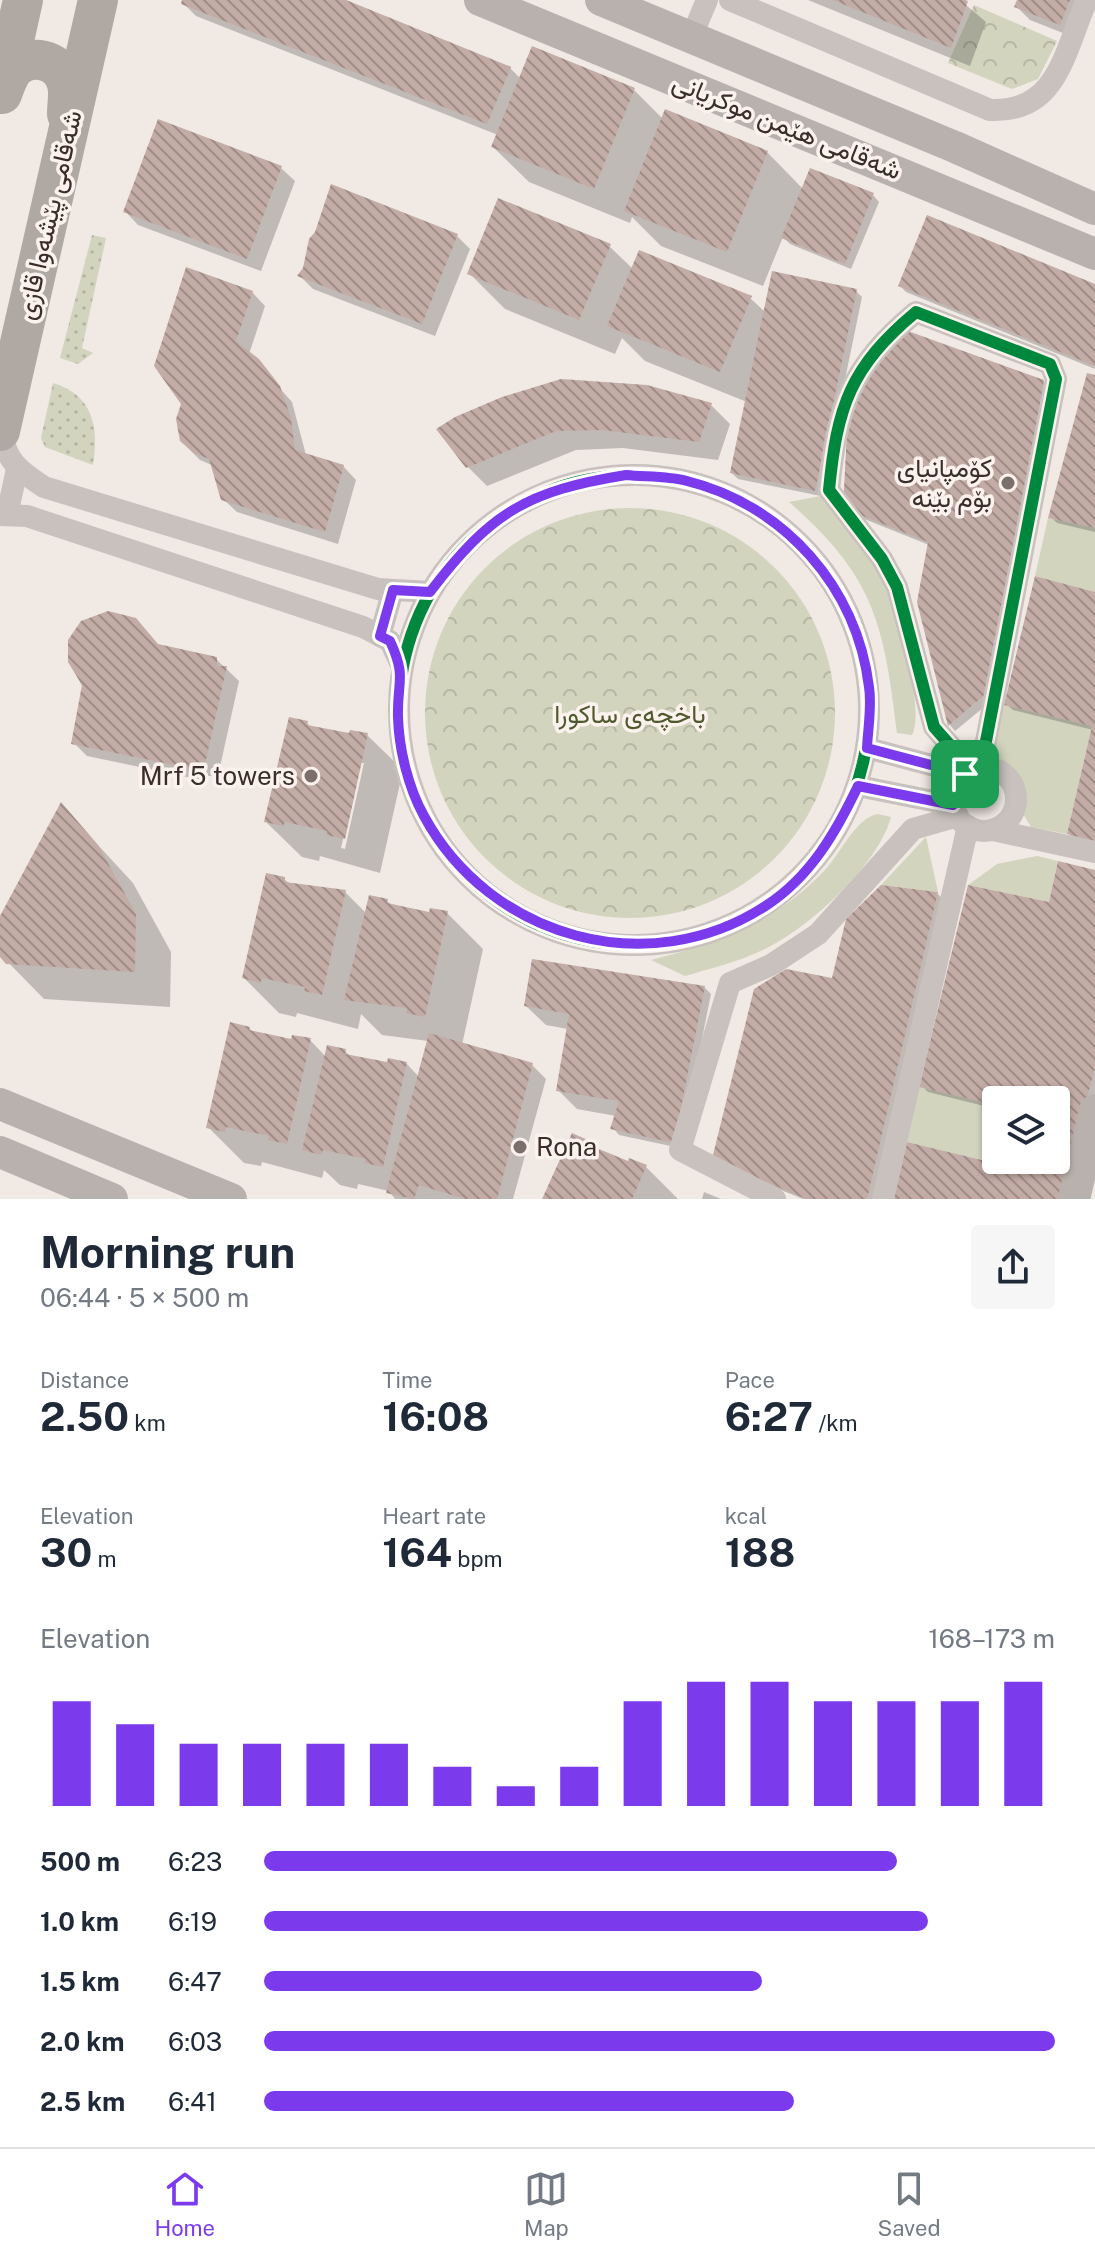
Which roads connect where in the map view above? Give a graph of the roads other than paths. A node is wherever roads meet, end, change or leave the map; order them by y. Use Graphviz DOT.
graph roads {
  1 [pos="23,0"];
  2 [pos="98,0"];
  3 [pos="480,0"];
  4 [pos="601,0"];
  5 [pos="707,0"];
  6 [pos="730,0"];
  7 [pos="1087,0"];
  8 [pos="691,38"];
  9 [pos="1,98"];
  10 [pos="66,134"];
  11 [pos="1015,174"];
  12 [pos="1095,209"];
  13 [pos="997,213"];
  14 [pos="1095,254"];
  15 [pos="0,430"];
  16 [pos="17,469"];
  17 [pos="4,515"];
  18 [pos="393,590"];
  19 [pos="430,592"];
  20 [pos="380,636"];
  21 [pos="402,667"];
  22 [pos="867,748"];
  23 [pos="973,770"];
  24 [pos="858,786"];
  25 [pos="960,816"];
  26 [pos="993,830"];
  27 [pos="1095,852"];
  28 [pos="0,1104"];
  29 [pos="1095,1110"];
  30 [pos="0,1152"];
  31 [pos="112,1199"];
  32 [pos="231,1199"];
  33 [pos="775,1199"];
  34 [pos="883,1199"];
  35 [pos="1074,1199"];
  1 -- 9 [label="highway"];
  2 -- 10 [label="highway, شەقامی پێشەوا قازی"];
  3 -- 13 [label="street, شەقامی هێمن موکریانی"];
  4 -- 8 [label="street, شەقامی هێمن موکریانی"];
  5 -- 8 [label="street"];
  6 -- 7 [label="street"];
  8 -- 11 [label="street, شەقامی هێمن موکریانی"];
  9 -- 10 [label="highway"];
  10 -- 15 [label="highway, شەقامی پێشەوا قازی"];
  11 -- 12 [label="street, شەقامی هێمن موکریانی"];
  11 -- 13 [label="street"];
  13 -- 14 [label="street, شەقامی هێمن موکریانی"];
  15 -- 16 [label="street"];
  16 -- 17 [label="street"];
  16 -- 18 [label="street"];
  17 -- 20 [label="street"];
  18 -- 19 [label="street"];
  18 -- 20 [label="street"];
  19 -- 21 [label="street"];
  19 -- 22 [label="street"];
  20 -- 21 [label="street"];
  21 -- 24 [label="street"];
  22 -- 23 [label="street"];
  22 -- 24 [label="street"];
  23 -- 23 [label="street"];
  23 -- 25 [label="street"];
  23 -- 26 [label="street"];
  24 -- 25 [label="street"];
  25 -- 26 [label="street"];
  25 -- 33 [label="street"];
  25 -- 34 [label="street"];
  26 -- 27 [label="street"];
  28 -- 32 [label="street"];
  29 -- 35 [label="street"];
  30 -- 31 [label="street"];
}
